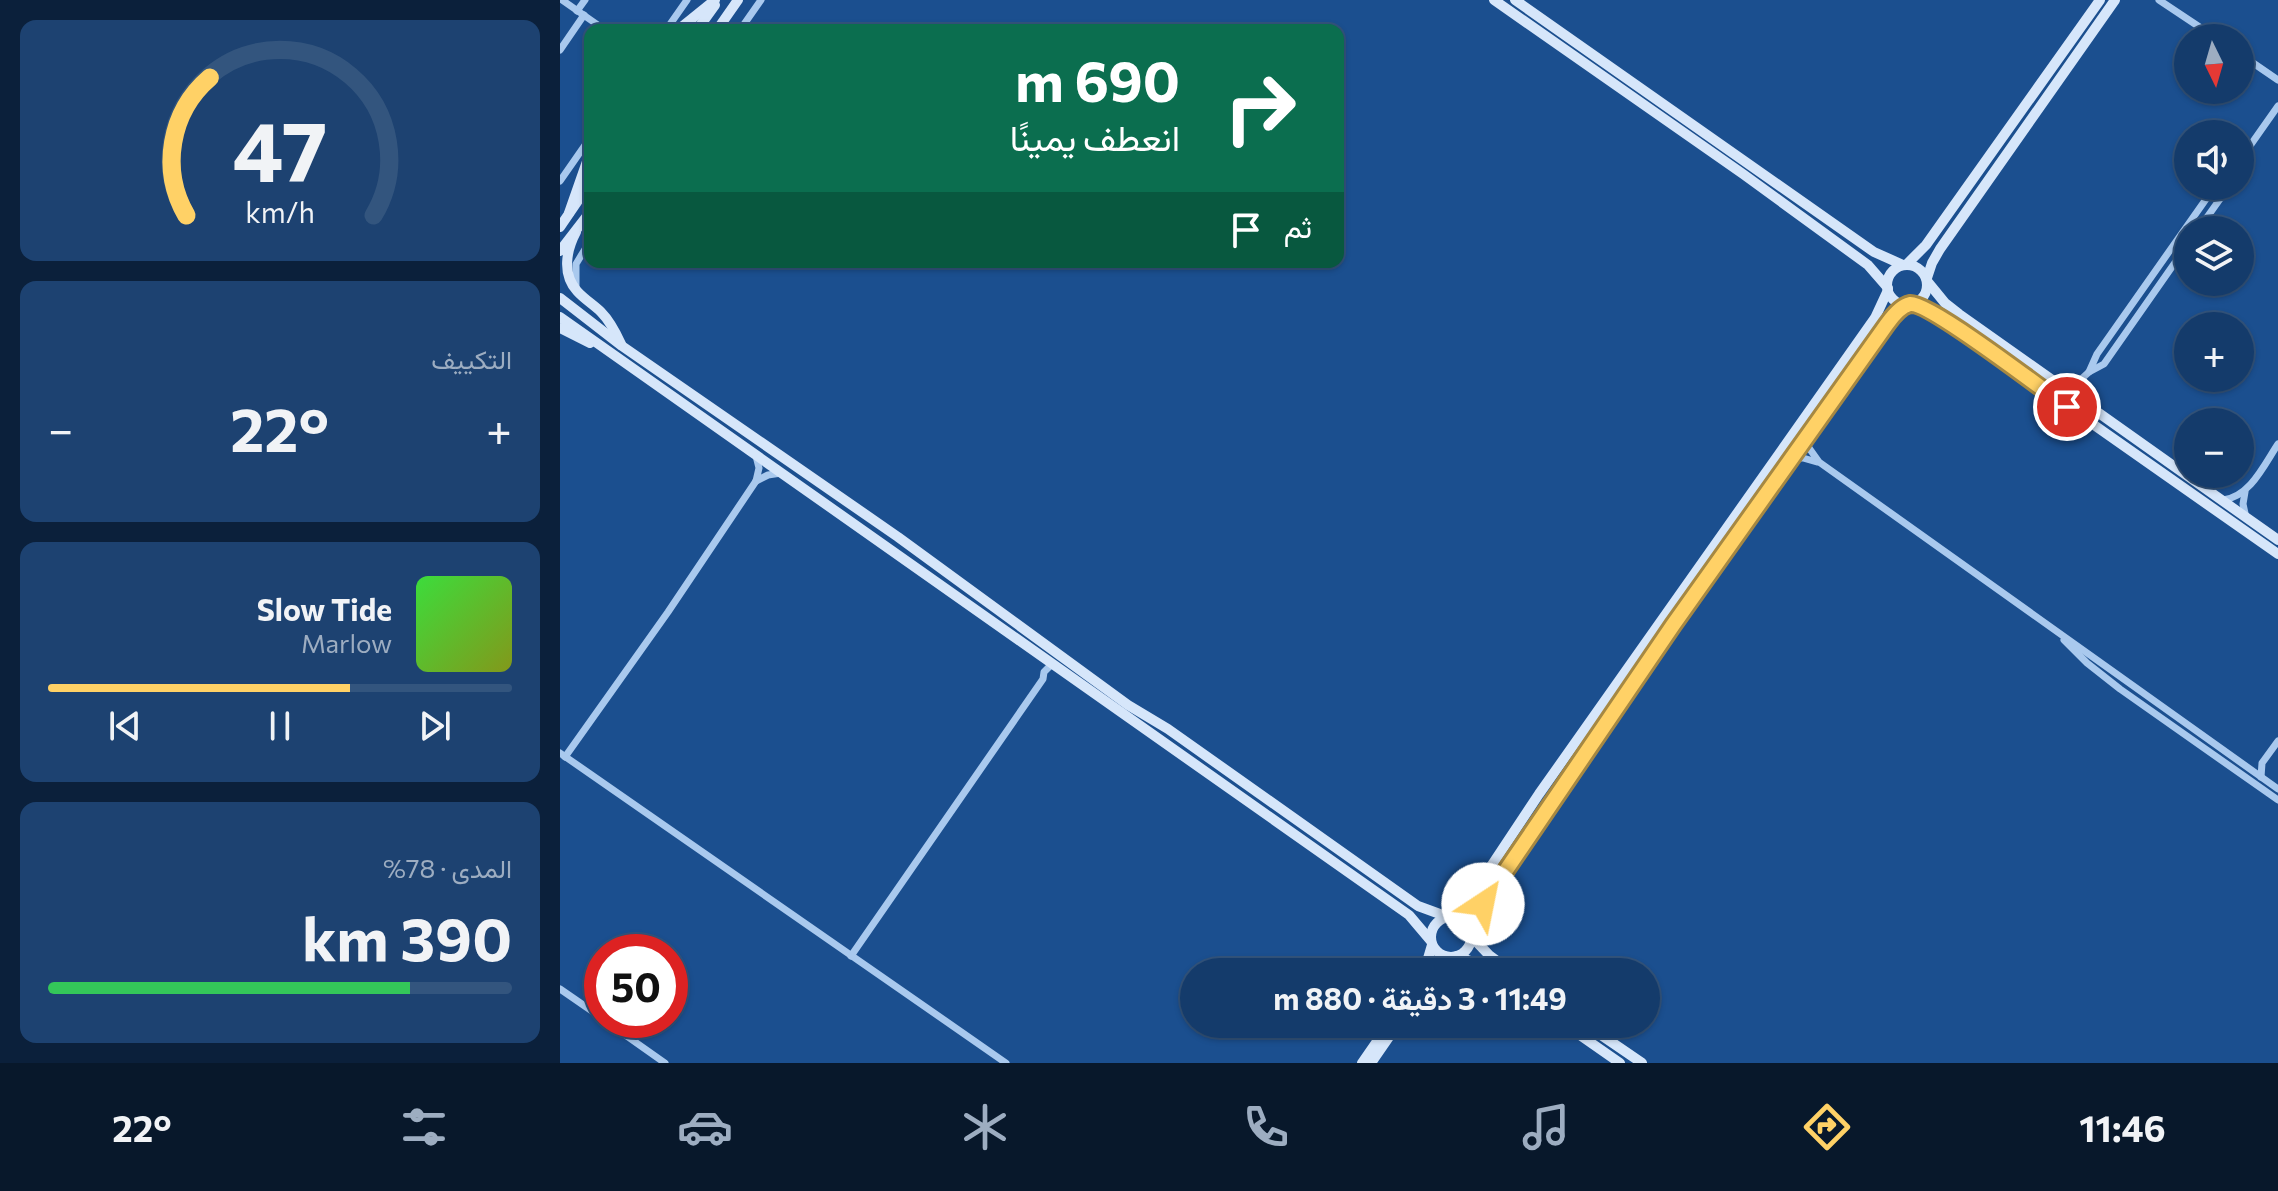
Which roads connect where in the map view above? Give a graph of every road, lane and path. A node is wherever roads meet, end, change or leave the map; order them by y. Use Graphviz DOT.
graph roads {
  1 [pos="562,0"];
  2 [pos="585,0"];
  3 [pos="687,0"];
  4 [pos="716,0"];
  5 [pos="738,0"];
  6 [pos="761,0"];
  7 [pos="1494,0"];
  8 [pos="1515,0"];
  9 [pos="2100,0"];
  10 [pos="2115,0"];
  11 [pos="2159,0"];
  12 [pos="581,13"];
  13 [pos="597,24"];
  14 [pos="670,24"];
  15 [pos="686,24"];
  16 [pos="701,24"];
  17 [pos="721,24"];
  18 [pos="744,24"];
  19 [pos="2195,24"];
  20 [pos="560,50"];
  21 [pos="2254,64"];
  22 [pos="2278,80"];
  23 [pos="2278,106"];
  24 [pos="2254,140"];
  25 [pos="584,147"];
  26 [pos="584,170"];
  27 [pos="560,181"];
  28 [pos="584,192"];
  29 [pos="2205,200"];
  30 [pos="569,213"];
  31 [pos="584,221"];
  32 [pos="560,227"];
  33 [pos="576,232"];
  34 [pos="560,251"];
  35 [pos="584,251"];
  36 [pos="2174,264"];
  37 [pos="1905,265"];
  38 [pos="1927,280"];
  39 [pos="1888,289"];
  40 [pos="577,291"];
  41 [pos="560,298"];
  42 [pos="1910,304"];
  43 [pos="560,317"];
  44 [pos="560,328"];
  45 [pos="602,346"];
  46 [pos="622,346"];
  47 [pos="2086,376"];
  48 [pos="2058,385"];
  49 [pos="2088,406"];
  50 [pos="1806,437"];
  51 [pos="2278,444"];
  52 [pos="756,455"];
  53 [pos="1791,458"];
  54 [pos="1819,462"];
  55 [pos="781,473"];
  56 [pos="756,481"];
  57 [pos="2246,490"];
  58 [pos="815,497"];
  59 [pos="2222,500"];
  60 [pos="2223,516"];
  61 [pos="2246,518"];
  62 [pos="898,537"];
  63 [pos="2276,538"];
  64 [pos="1713,549"];
  65 [pos="2278,554"];
  66 [pos="1708,579"];
  67 [pos="1676,599"];
  68 [pos="1673,625"];
  69 [pos="2054,630"];
  70 [pos="1051,665"];
  71 [pos="1062,672"];
  72 [pos="1043,679"];
  73 [pos="1094,679"];
  74 [pos="2278,741"];
  75 [pos="563,755"];
  76 [pos="2264,760"];
  77 [pos="2246,765"];
  78 [pos="2261,777"];
  79 [pos="2278,789"];
  80 [pos="2278,800"];
  81 [pos="1449,917"];
  82 [pos="1470,934"];
  83 [pos="1431,943"];
  84 [pos="851,956"];
  85 [pos="1457,956"];
  86 [pos="1427,958"];
  87 [pos="1454,958"];
  88 [pos="1462,958"];
  89 [pos="1493,958"];
  90 [pos="560,989"];
  91 [pos="584,1006"];
  92 [pos="630,1038"];
  93 [pos="1379,1038"];
  94 [pos="1388,1038"];
  95 [pos="1584,1038"];
  96 [pos="1605,1038"];
  97 [pos="665,1063"];
  98 [pos="1006,1063"];
  99 [pos="1362,1063"];
  100 [pos="1371,1063"];
  101 [pos="1620,1063"];
  102 [pos="1642,1063"];
  1 -- 12 [label="street"];
  2 -- 12 [label="street"];
  3 -- 14 [label="street"];
  4 -- 15 [label="main road"];
  4 -- 16 [label="main road"];
  5 -- 17 [label="main road"];
  6 -- 18 [label="street"];
  7 -- 39 [label="main road"];
  8 -- 37 [label="main road"];
  9 -- 37 [label="main road"];
  10 -- 38 [label="main road"];
  11 -- 19 [label="street"];
  12 -- 13 [label="street"];
  12 -- 20 [label="street"];
  21 -- 22 [label="street"];
  23 -- 24 [label="street"];
  25 -- 27 [label="street"];
  26 -- 30 [label="main road"];
  28 -- 30 [label="main road"];
  29 -- 47 [label="street"];
  30 -- 32 [label="main road"];
  31 -- 33 [label="main road"];
  33 -- 34 [label="main road"];
  33 -- 40 [label="main road"];
  35 -- 40 [label="street"];
  36 -- 47 [label="street"];
  37 -- 38 [label="main road"];
  37 -- 39 [label="main road"];
  38 -- 42 [label="main road"];
  38 -- 48 [label="main road"];
  39 -- 42 [label="main road"];
  39 -- 64 [label="main road"];
  40 -- 46 [label="main road"];
  41 -- 46 [label="main road"];
  42 -- 50 [label="main road"];
  42 -- 60 [label="main road"];
  43 -- 45 [label="main road"];
  44 -- 45 [label="main road"];
  45 -- 52 [label="main road"];
  46 -- 62 [label="main road"];
  47 -- 48 [label="street"];
  47 -- 49 [label="street"];
  48 -- 49 [label="main road"];
  49 -- 59 [label="main road"];
  50 -- 53 [label="main road"];
  50 -- 54 [label="street"];
  51 -- 57 [label="street"];
  52 -- 55 [label="main road"];
  52 -- 56 [label="street"];
  53 -- 54 [label="street"];
  53 -- 66 [label="main road"];
  54 -- 69 [label="street"];
  55 -- 56 [label="street"];
  55 -- 58 [label="main road"];
  56 -- 75 [label="street"];
  57 -- 59 [label="street"];
  57 -- 61 [label="street"];
  58 -- 62 [label="main road"];
  58 -- 70 [label="main road"];
  59 -- 61 [label="main road"];
  60 -- 63 [label="main road"];
  60 -- 65 [label="main road"];
  61 -- 63 [label="main road"];
  62 -- 73 [label="main road"];
  64 -- 66 [label="main road"];
  64 -- 67 [label="main road"];
  66 -- 68 [label="main road"];
  67 -- 68 [label="main road"];
  67 -- 81 [label="main road"];
  68 -- 82 [label="main road"];
  69 -- 77 [label="street"];
  69 -- 80 [label="street"];
  70 -- 71 [label="main road"];
  70 -- 72 [label="street"];
  70 -- 73 [label="main road"];
  71 -- 72 [label="street"];
  71 -- 83 [label="main road"];
  72 -- 84 [label="street"];
  73 -- 81 [label="main road"];
  74 -- 76 [label="street"];
  75 -- 84 [label="street"];
  76 -- 77 [label="street"];
  76 -- 78 [label="street"];
  77 -- 78 [label="street"];
  78 -- 79 [label="street"];
  81 -- 82 [label="main road"];
  81 -- 83 [label="main road"];
  82 -- 85 [label="main road"];
  82 -- 89 [label="main road"];
  83 -- 85 [label="main road"];
  83 -- 86 [label="main road"];
  84 -- 98 [label="street"];
  85 -- 87 [label="main road"];
  85 -- 88 [label="main road"];
  90 -- 91 [label="street"];
  92 -- 97 [label="street"];
  93 -- 99 [label="main road"];
  94 -- 100 [label="main road"];
  95 -- 101 [label="main road"];
  96 -- 102 [label="main road"];
}
